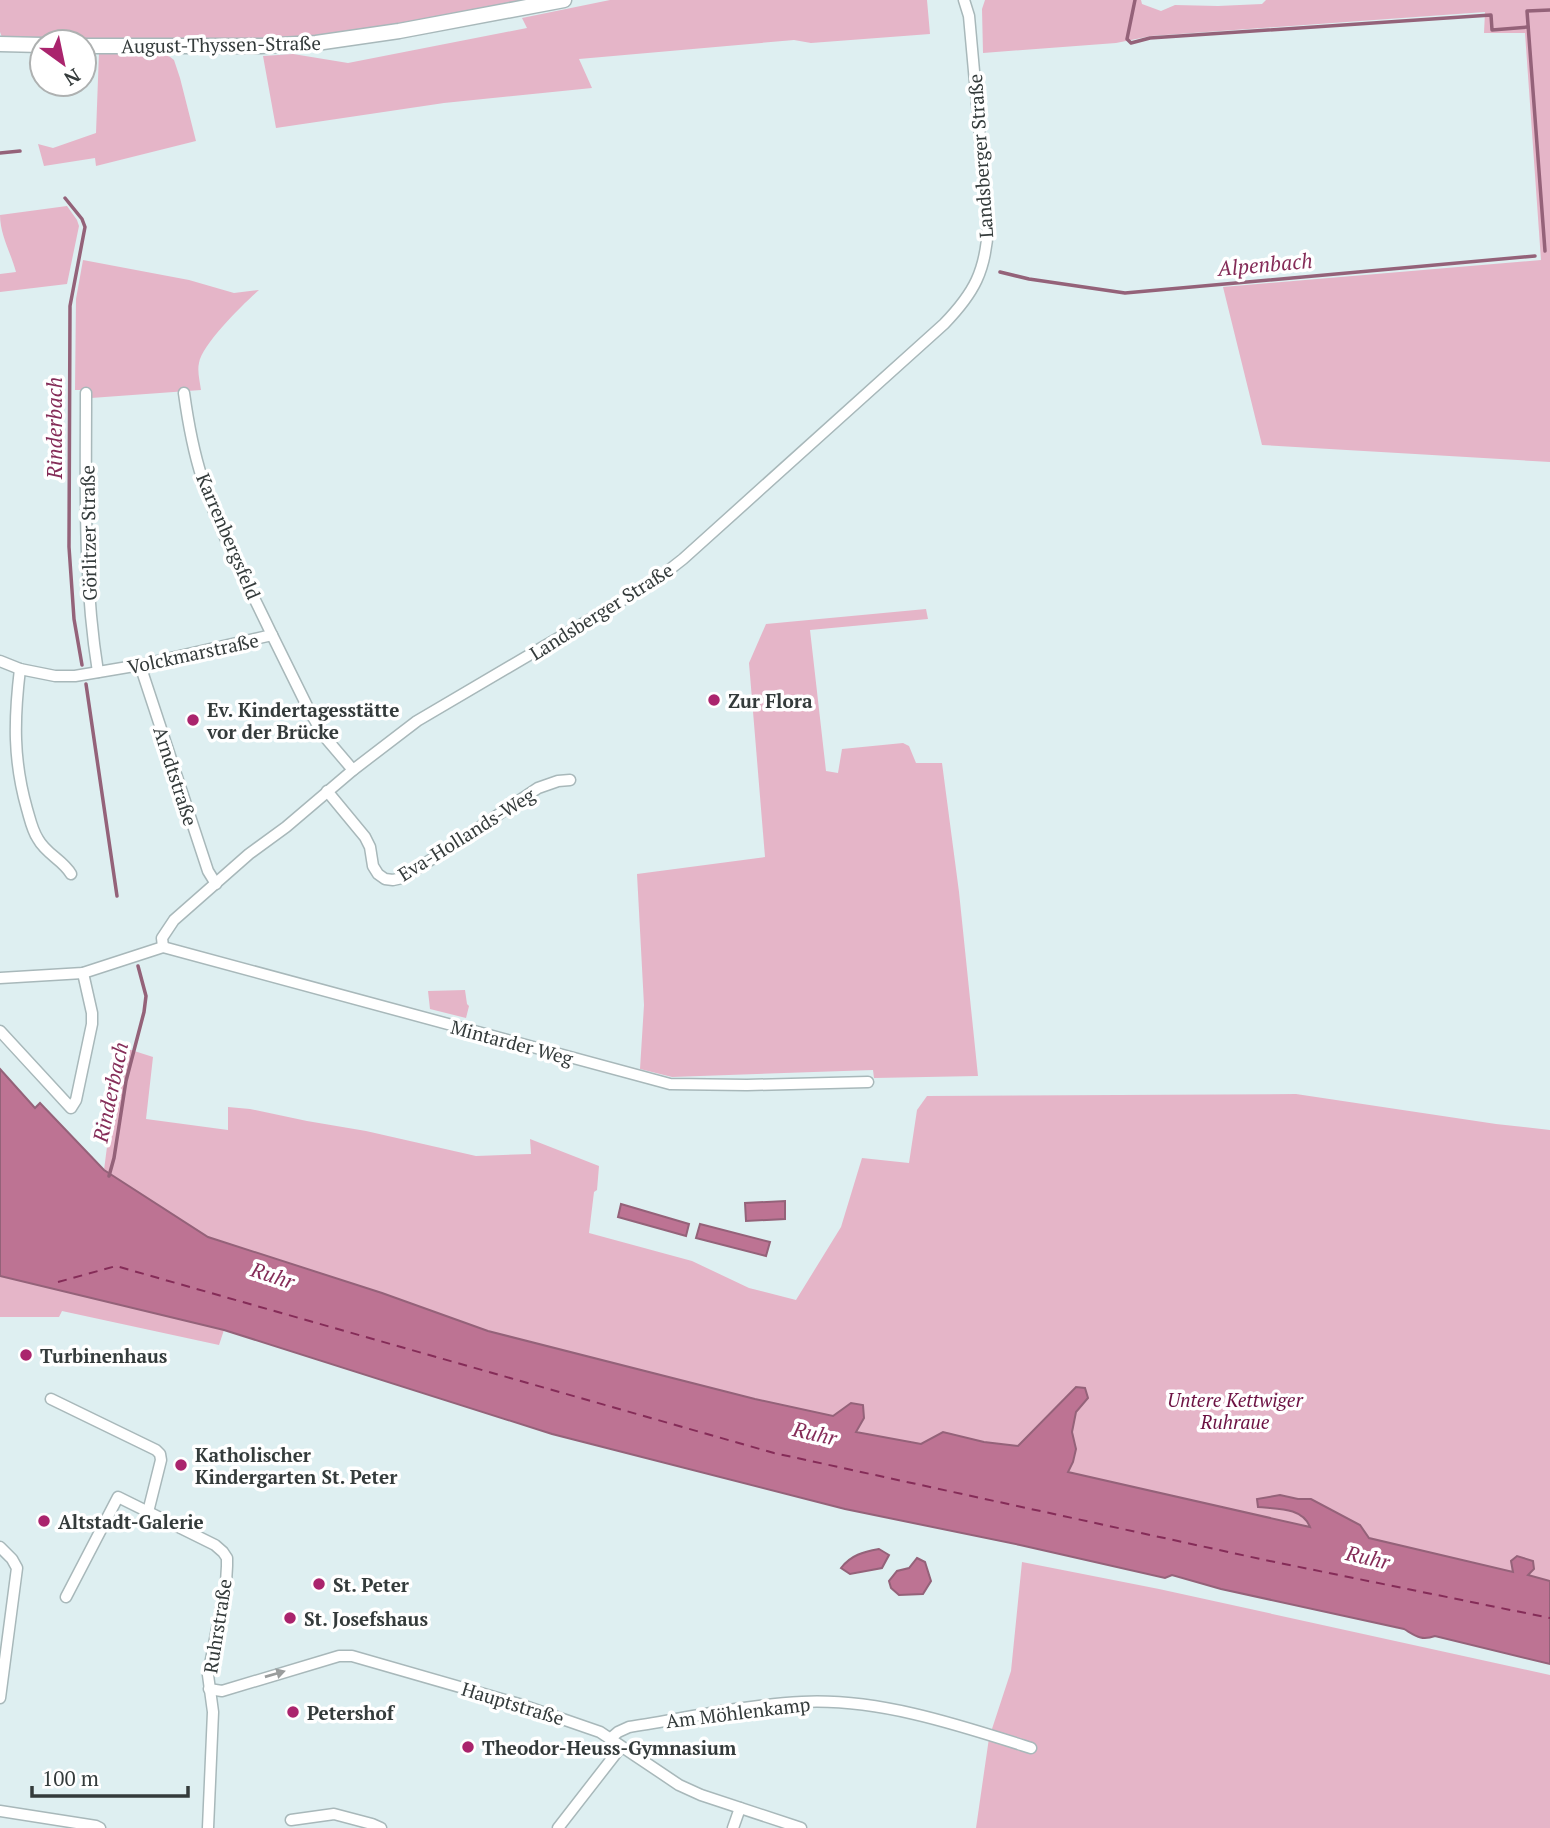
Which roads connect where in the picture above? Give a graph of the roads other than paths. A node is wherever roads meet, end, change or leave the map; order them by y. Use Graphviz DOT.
graph roads {
  1 [pos="564,0"];
  2 [pos="964,0"];
  3 [pos="974,0"];
  4 [pos="969,16"];
  5 [pos="0,44"];
  6 [pos="28,45"];
  7 [pos="98,46"];
  8 [pos="86,393"];
  9 [pos="184,393"];
  10 [pos="272,635"];
  11 [pos="0,661"];
  12 [pos="140,665"];
  13 [pos="20,670"];
  14 [pos="88,674"];
  15 [pos="353,770"];
  16 [pos="570,780"];
  17 [pos="327,791"];
  18 [pos="71,874"];
  19 [pos="216,884"];
  20 [pos="163,947"];
  21 [pos="83,974"];
  22 [pos="0,978"];
  23 [pos="0,1031"];
  24 [pos="869,1082"];
  25 [pos="51,1399"];
  26 [pos="148,1512"];
  27 [pos="0,1547"];
  28 [pos="66,1597"];
  29 [pos="209,1689"];
  30 [pos="0,1698"];
  31 [pos="611,1738"];
  32 [pos="621,1747"];
  33 [pos="1031,1748"];
  34 [pos="740,1808"];
  35 [pos="0,1811"];
  36 [pos="291,1820"];
  37 [pos="100,1828"];
  38 [pos="208,1828"];
  39 [pos="381,1828"];
  40 [pos="558,1828"];
  41 [pos="733,1828"];
  42 [pos="800,1828"];
  1 -- 7 [label="main road, August-Thyssen-Straße"];
  2 -- 4 [label="street, Landsberger Straße"];
  3 -- 4 [label="street, Landsberger Straße"];
  4 -- 15 [label="street, Landsberger Straße"];
  5 -- 6 [label="main road"];
  8 -- 14 [label="street, Görlitzer Straße"];
  9 -- 10 [label="street, Karrenbergsfeld"];
  10 -- 12 [label="street, Volckmarstraße"];
  10 -- 15 [label="street, Volckmarstraße"];
  11 -- 13 [label="street, Volckmarstraße"];
  12 -- 14 [label="street, Volckmarstraße"];
  12 -- 19 [label="street, Arndtstraße"];
  13 -- 14 [label="street, Volckmarstraße"];
  13 -- 18 [label="street"];
  15 -- 17 [label="street, Landsberger Straße"];
  16 -- 17 [label="street, Eva-Hollands-Weg"];
  17 -- 19 [label="street, Landsberger Straße"];
  19 -- 20 [label="street, Landsberger Straße"];
  20 -- 21 [label="street"];
  20 -- 24 [label="street, Mintarder Weg"];
  21 -- 22 [label="street"];
  21 -- 23 [label="street"];
  25 -- 26 [label="street"];
  26 -- 28 [label="street, Ruhrstraße"];
  26 -- 29 [label="street, Ruhrstraße"];
  27 -- 30 [label="street"];
  29 -- 31 [label="street, Hauptstraße, one-way"];
  29 -- 38 [label="street, Ruhrstraße"];
  31 -- 32 [label="street, Hauptstraße"];
  31 -- 33 [label="street, Am Möhlenkamp"];
  32 -- 34 [label="street, Hauptstraße"];
  32 -- 40 [label="street"];
  34 -- 41 [label="street"];
  34 -- 42 [label="street, Hauptstraße"];
  35 -- 37 [label="street"];
  36 -- 39 [label="street"];
}
